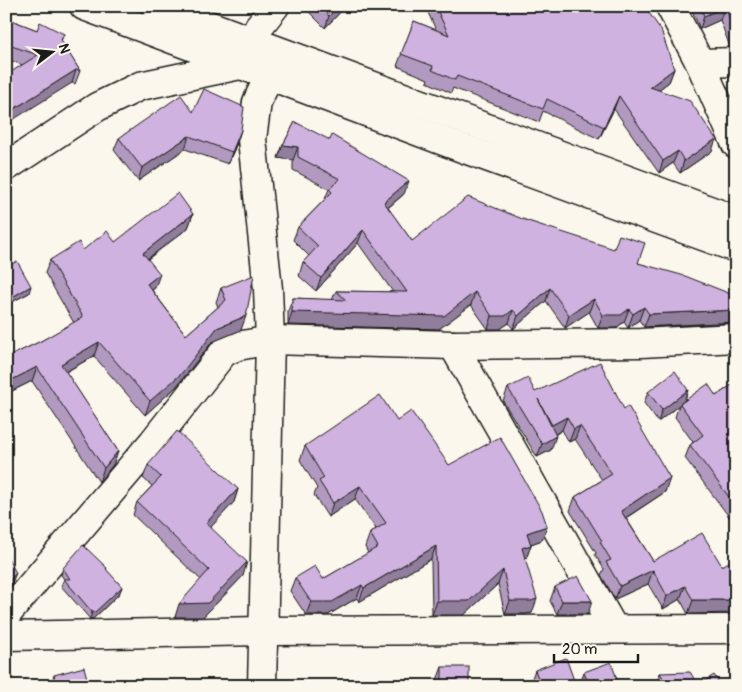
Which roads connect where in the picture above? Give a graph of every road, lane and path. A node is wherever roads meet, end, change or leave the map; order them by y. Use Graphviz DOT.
graph roads {
  1 [pos="84,6"];
  2 [pos="156,6"];
  3 [pos="210,6"];
  4 [pos="670,6"];
  5 [pos="257,34"];
  6 [pos="736,62"];
  7 [pos="700,63"];
  8 [pos="269,76"];
  9 [pos="736,144"];
  10 [pos="6,167"];
  11 [pos="736,220"];
  12 [pos="736,248"];
  13 [pos="736,338"];
  14 [pos="270,340"];
  15 [pos="453,346"];
  16 [pos="6,615"];
  17 [pos="614,629"];
  18 [pos="736,629"];
  19 [pos="262,631"];
  20 [pos="6,636"];
  21 [pos="262,686"];
  1 -- 5 [label="street"];
  2 -- 5 [label="street"];
  3 -- 5 [label="street"];
  4 -- 7 [label="street"];
  5 -- 8 [label="street"];
  5 -- 10 [label="street"];
  5 -- 11 [label="street"];
  6 -- 7 [label="street"];
  7 -- 9 [label="street"];
  8 -- 12 [label="street"];
  8 -- 14 [label="street"];
  13 -- 15 [label="street"];
  14 -- 15 [label="street"];
  14 -- 16 [label="street"];
  14 -- 19 [label="street"];
  15 -- 17 [label="street"];
  17 -- 18 [label="street"];
  17 -- 19 [label="street"];
  19 -- 20 [label="street"];
  19 -- 21 [label="street"];
}
